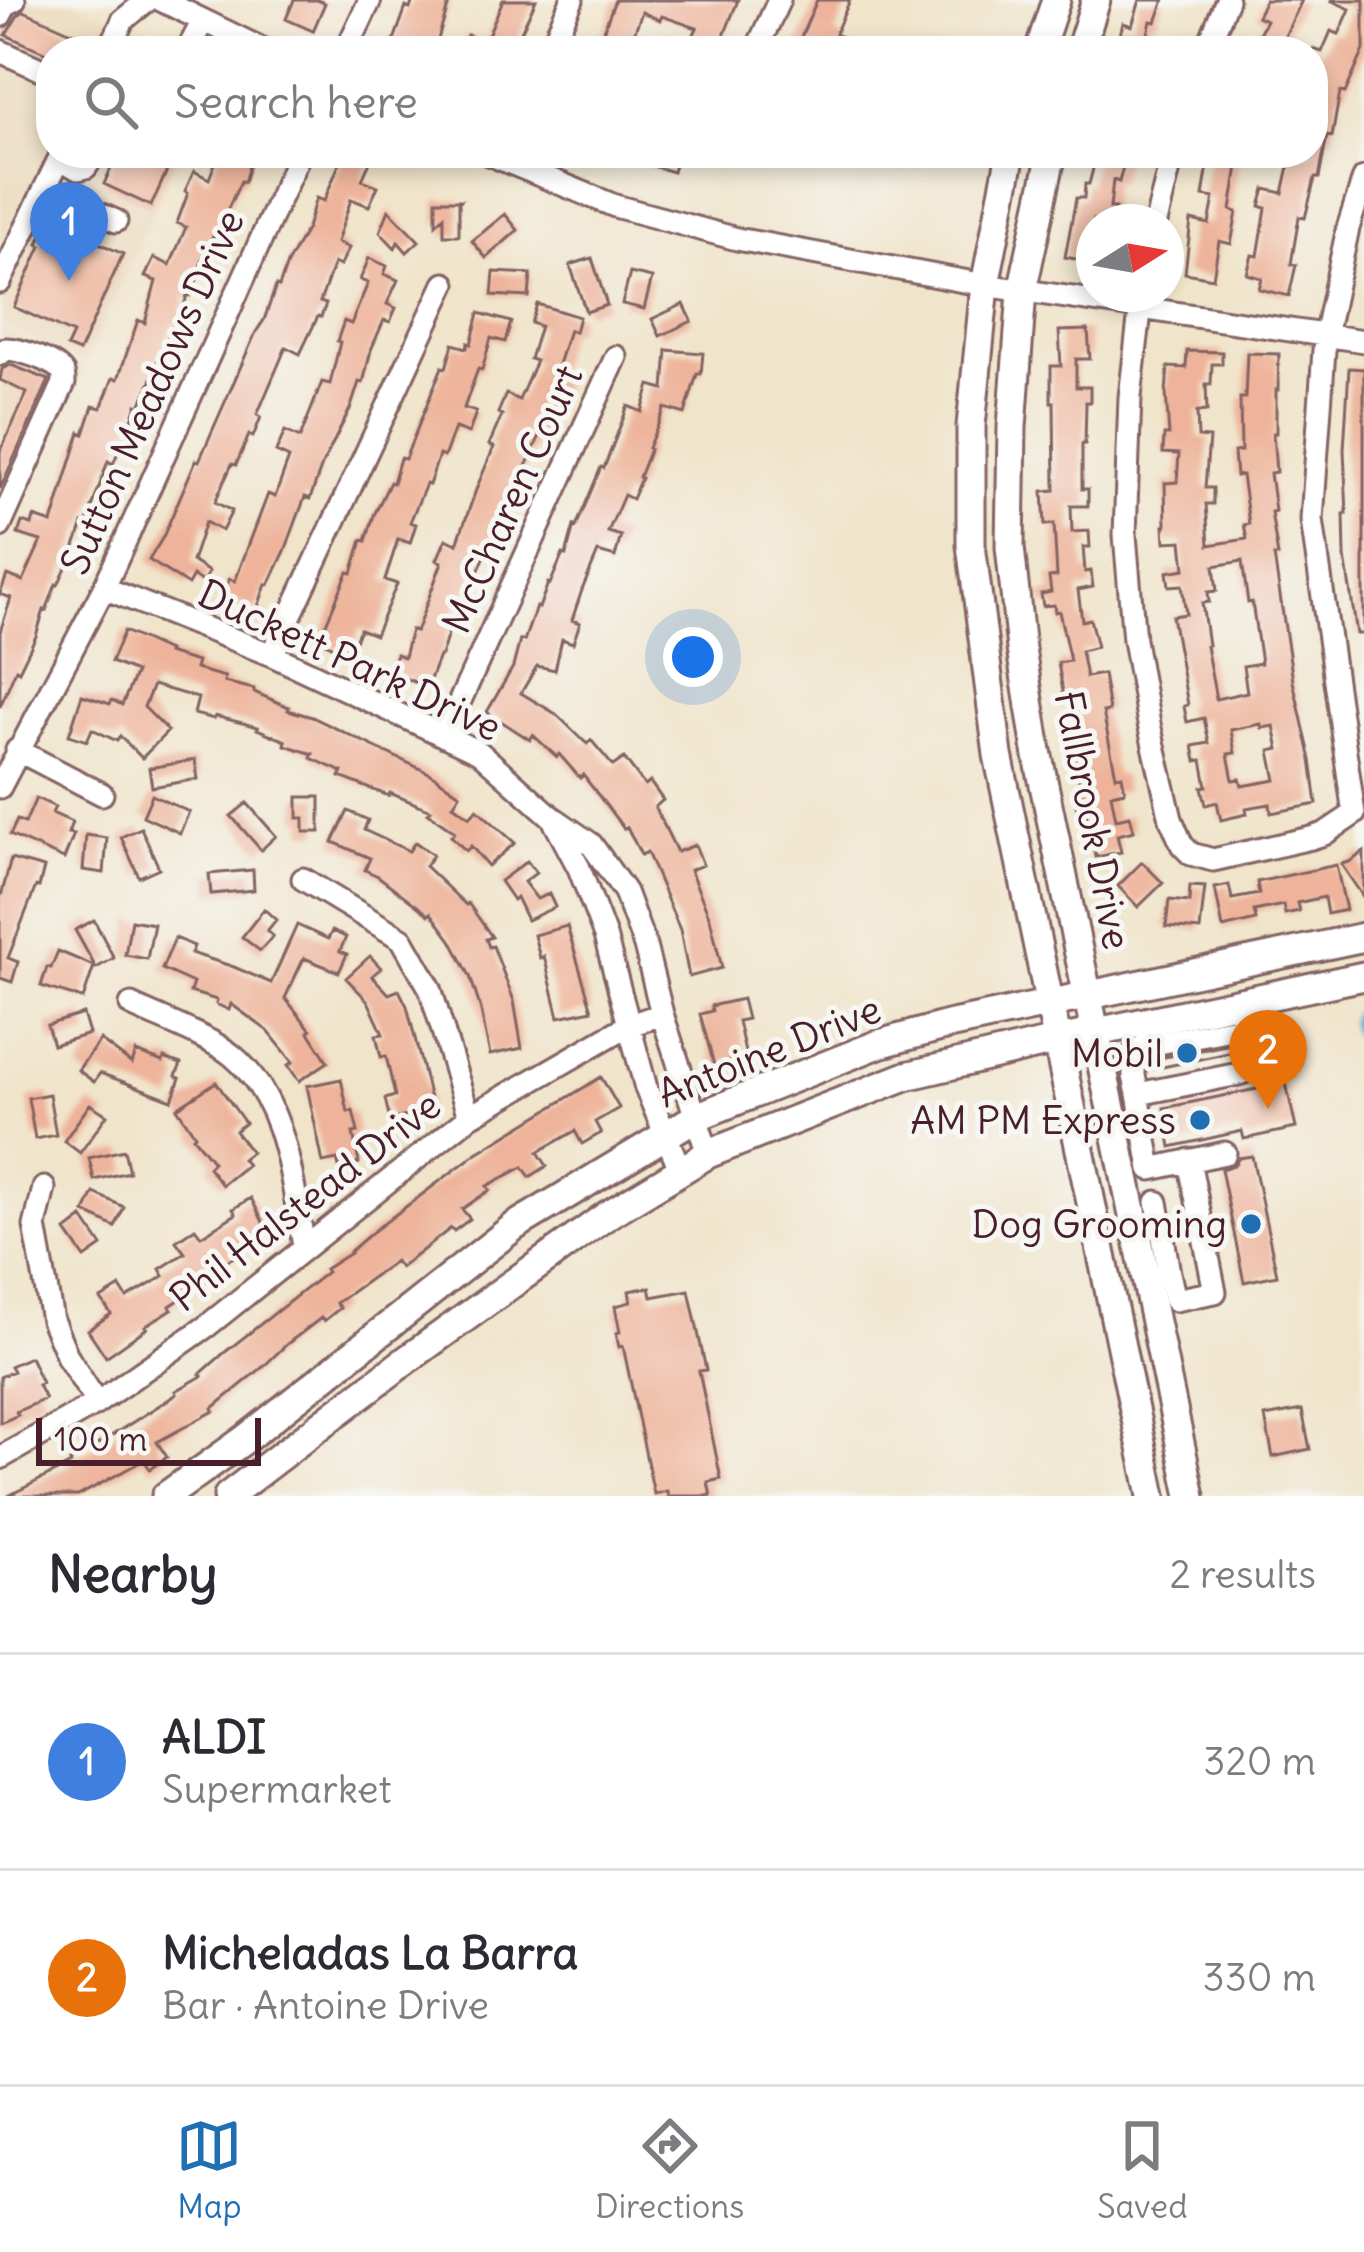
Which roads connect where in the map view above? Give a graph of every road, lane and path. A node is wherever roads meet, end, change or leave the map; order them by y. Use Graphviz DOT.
graph roads {
  1 [pos="14,0"];
  2 [pos="148,0"];
  3 [pos="161,0"];
  4 [pos="370,0"];
  5 [pos="572,0"];
  6 [pos="779,0"];
  7 [pos="1056,0"];
  8 [pos="1096,0"];
  9 [pos="1227,0"];
  10 [pos="0,16"];
  11 [pos="203,21"];
  12 [pos="119,36"];
  13 [pos="196,36"];
  14 [pos="234,36"];
  15 [pos="353,36"];
  16 [pos="556,36"];
  17 [pos="763,36"];
  18 [pos="1044,36"];
  19 [pos="1085,36"];
  20 [pos="1212,36"];
  21 [pos="0,51"];
  22 [pos="36,67"];
  23 [pos="55,168"];
  24 [pos="293,168"];
  25 [pos="526,168"];
  26 [pos="1008,168"];
  27 [pos="1049,168"];
  28 [pos="1169,168"];
  29 [pos="1364,178"];
  30 [pos="45,190"];
  31 [pos="1160,204"];
  32 [pos="116,221"];
  33 [pos="0,282"];
  34 [pos="445,284"];
  35 [pos="985,285"];
  36 [pos="1022,291"];
  37 [pos="1076,296"];
  38 [pos="1184,310"];
  39 [pos="1140,312"];
  40 [pos="1325,337"];
  41 [pos="1364,341"];
  42 [pos="0,354"];
  43 [pos="616,357"];
  44 [pos="0,526"];
  45 [pos="104,588"];
  46 [pos="272,655"];
  47 [pos="444,736"];
  48 [pos="17,750"];
  49 [pos="0,787"];
  50 [pos="102,794"];
  51 [pos="552,817"];
  52 [pos="303,879"];
  53 [pos="1364,937"];
  54 [pos="1364,976"];
  55 [pos="1088,995"];
  56 [pos="1052,1003"];
  57 [pos="131,1005"];
  58 [pos="662,1014"];
  59 [pos="1240,1015"];
  60 [pos="627,1026"];
  61 [pos="1164,1030"];
  62 [pos="1095,1035"];
  63 [pos="1059,1040"];
  64 [pos="1289,1062"];
  65 [pos="1252,1069"];
  66 [pos="1138,1094"];
  67 [pos="469,1117"];
  68 [pos="696,1117"];
  69 [pos="1128,1122"];
  70 [pos="665,1134"];
  71 [pos="1225,1153"];
  72 [pos="708,1154"];
  73 [pos="1189,1160"];
  74 [pos="680,1169"];
  75 [pos="1151,1169"];
  76 [pos="44,1188"];
  77 [pos="1144,1206"];
  78 [pos="304,1246"];
  79 [pos="1158,1276"];
  80 [pos="378,1334"];
  81 [pos="401,1364"];
  82 [pos="98,1403"];
  83 [pos="1174,1417"];
  84 [pos="1137,1424"];
  85 [pos="0,1458"];
  86 [pos="166,1496"];
  87 [pos="228,1496"];
  88 [pos="1152,1496"];
  89 [pos="1191,1496"];
  1 -- 10 [label="street"];
  2 -- 12 [label="street"];
  3 -- 11 [label="street"];
  4 -- 15 [label="street"];
  5 -- 16 [label="street"];
  6 -- 17 [label="street"];
  7 -- 18 [label="main road"];
  8 -- 19 [label="main road"];
  9 -- 20 [label="street"];
  11 -- 13 [label="street"];
  11 -- 14 [label="street"];
  21 -- 22 [label="street"];
  23 -- 30 [label="street"];
  24 -- 45 [label="street, Sutton Meadows Drive"];
  25 -- 35 [label="street"];
  26 -- 35 [label="main road, Fallbrook Drive"];
  27 -- 36 [label="main road, Fallbrook Drive"];
  28 -- 31 [label="street"];
  29 -- 40 [label="street"];
  30 -- 32 [label="street"];
  30 -- 33 [label="street"];
  34 -- 46 [label="street"];
  35 -- 36 [label="street"];
  35 -- 56 [label="main road, Fallbrook Drive"];
  36 -- 37 [label="street"];
  36 -- 55 [label="main road, Fallbrook Drive"];
  38 -- 40 [label="street"];
  39 -- 40 [label="street"];
  40 -- 41 [label="street"];
  42 -- 44 [label="street"];
  43 -- 47 [label="street, McCharen Court"];
  45 -- 46 [label="street, Duckett Park Drive"];
  45 -- 48 [label="street, Sutton Meadows Drive"];
  46 -- 47 [label="street, Duckett Park Drive"];
  47 -- 51 [label="street, Duckett Park Drive"];
  48 -- 49 [label="street, Sutton Meadows Drive"];
  48 -- 50 [label="street"];
  51 -- 58 [label="street, Duckett Park Drive"];
  51 -- 60 [label="street, Duckett Park Drive"];
  52 -- 67 [label="street"];
  53 -- 55 [label="main road, Antoine Drive"];
  54 -- 59 [label="main road, Antoine Drive"];
  55 -- 56 [label="main road, Antoine Drive"];
  55 -- 62 [label="main road, Fallbrook Drive"];
  56 -- 63 [label="main road, Fallbrook Drive"];
  56 -- 68 [label="main road, Antoine Drive"];
  57 -- 78 [label="street"];
  58 -- 60 [label="street, Phil Halstead Drive"];
  58 -- 68 [label="street, Duckett Park Drive"];
  59 -- 61 [label="main road, Antoine Drive"];
  59 -- 65 [label="street"];
  60 -- 67 [label="street, Phil Halstead Drive"];
  60 -- 70 [label="street, Duckett Park Drive"];
  61 -- 62 [label="main road, Antoine Drive"];
  61 -- 66 [label="street"];
  62 -- 63 [label="main road, Antoine Drive"];
  62 -- 69 [label="main road, Fallbrook Drive"];
  63 -- 72 [label="main road, Antoine Drive"];
  63 -- 84 [label="main road, Fallbrook Drive"];
  64 -- 65 [label="street"];
  65 -- 66 [label="street"];
  66 -- 69 [label="street"];
  67 -- 78 [label="street, Phil Halstead Drive"];
  68 -- 70 [label="main road, Antoine Drive"];
  68 -- 72 [label="street, Duckett Park Drive"];
  69 -- 75 [label="street"];
  69 -- 77 [label="main road, Fallbrook Drive"];
  70 -- 74 [label="street, Duckett Park Drive"];
  70 -- 80 [label="main road, Antoine Drive"];
  71 -- 73 [label="street"];
  72 -- 74 [label="main road, Antoine Drive"];
  73 -- 75 [label="street"];
  73 -- 79 [label="street"];
  74 -- 81 [label="main road, Antoine Drive"];
  75 -- 77 [label="street"];
  76 -- 82 [label="street"];
  77 -- 79 [label="main road, Fallbrook Drive"];
  78 -- 82 [label="street, Phil Halstead Drive"];
  79 -- 83 [label="main road, Fallbrook Drive"];
  80 -- 81 [label="main road"];
  80 -- 86 [label="main road, Antoine Drive"];
  81 -- 87 [label="main road, Antoine Drive"];
  82 -- 85 [label="street, Phil Halstead Drive"];
  83 -- 84 [label="main road"];
  83 -- 89 [label="main road, Fallbrook Drive"];
  84 -- 88 [label="main road, Fallbrook Drive"];
}
